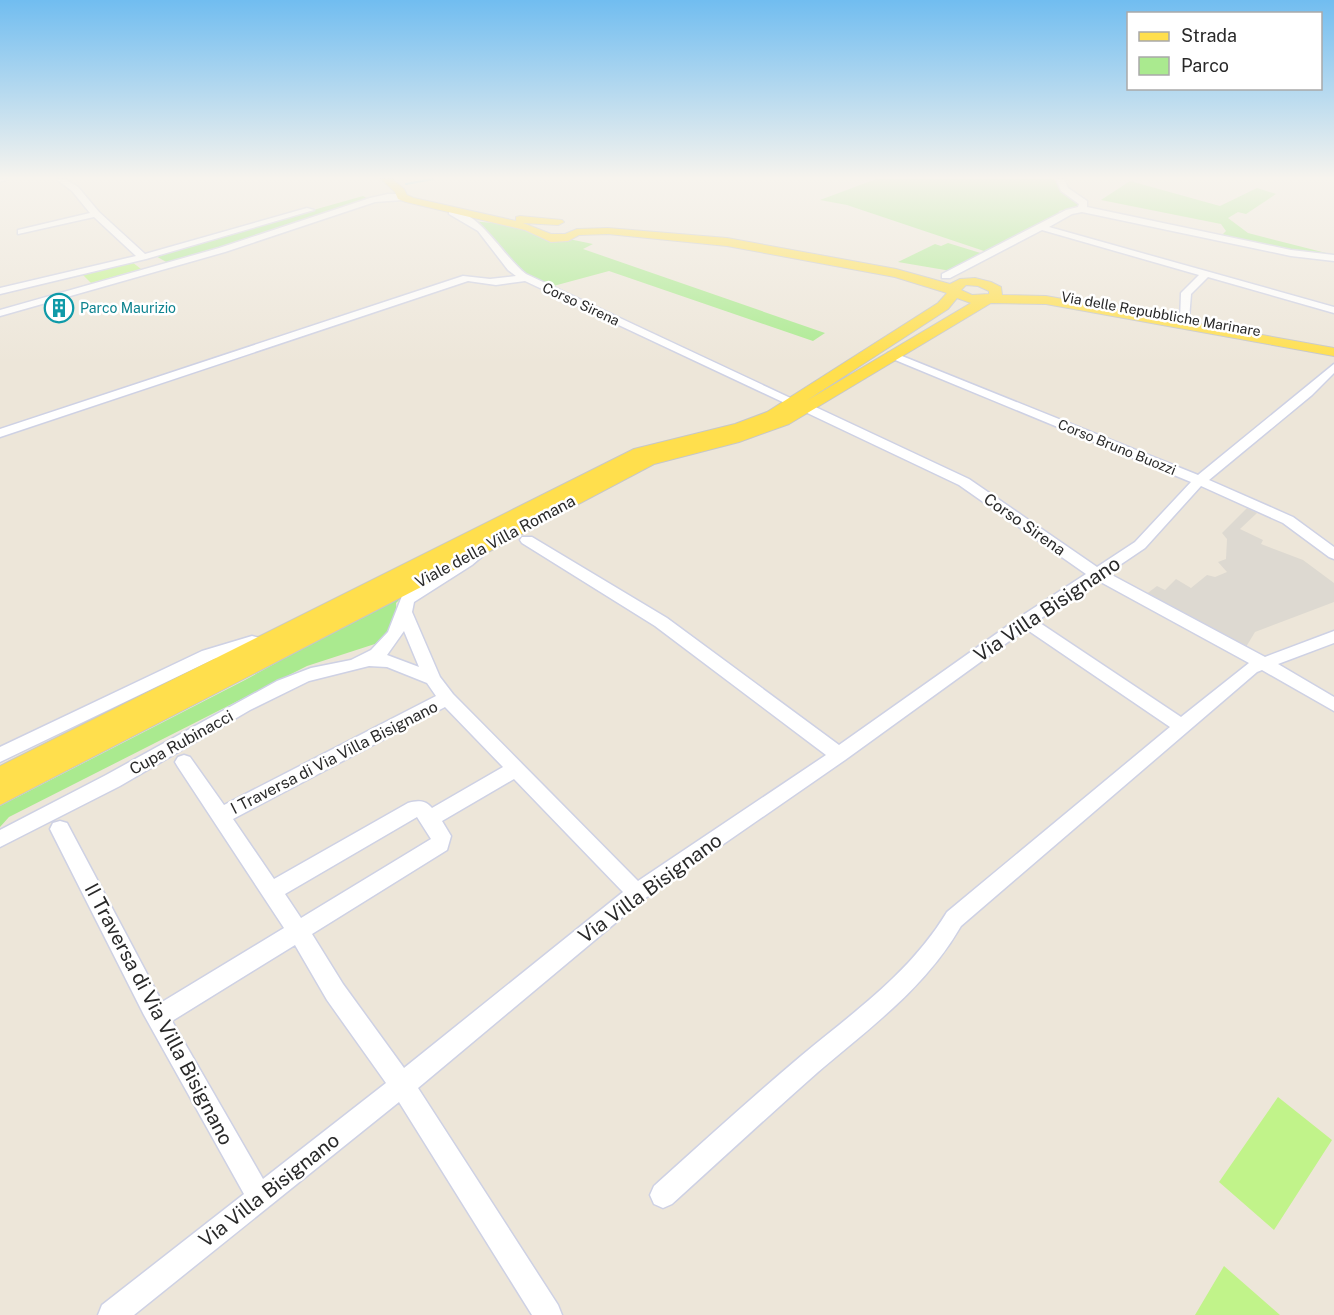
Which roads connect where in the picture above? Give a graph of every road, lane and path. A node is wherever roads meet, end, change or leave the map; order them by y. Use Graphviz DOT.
graph roads {
  1 [pos="124,240"];
  2 [pos="203,240"];
  3 [pos="252,240"];
  4 [pos="490,240"];
  5 [pos="709,240"];
  6 [pos="748,240"];
  7 [pos="1017,240"];
  8 [pos="1086,240"];
  9 [pos="1231,240"];
  10 [pos="142,257"];
  11 [pos="1334,258"];
  12 [pos="155,269"];
  13 [pos="1205,275"];
  14 [pos="946,276"];
  15 [pos="525,278"];
  16 [pos="987,284"];
  17 [pos="962,287"];
  18 [pos="0,291"];
  19 [pos="991,298"];
  20 [pos="1334,310"];
  21 [pos="0,313"];
  22 [pos="1184,319"];
  23 [pos="1334,346"];
  24 [pos="874,349"];
  25 [pos="1334,352"];
  26 [pos="891,356"];
  27 [pos="1334,367"];
  28 [pos="799,404"];
  29 [pos="0,433"];
  30 [pos="1200,480"];
  31 [pos="527,540"];
  32 [pos="488,545"];
  33 [pos="1334,554"];
  34 [pos="1096,574"];
  35 [pos="405,614"];
  36 [pos="1026,621"];
  37 [pos="1334,638"];
  38 [pos="262,644"];
  39 [pos="369,660"];
  40 [pos="1263,663"];
  41 [pos="433,679"];
  42 [pos="447,699"];
  43 [pos="1334,705"];
  44 [pos="1182,726"];
  45 [pos="0,755"];
  46 [pos="839,755"];
  47 [pos="184,762"];
  48 [pos="515,769"];
  49 [pos="0,777"];
  50 [pos="0,795"];
  51 [pos="221,816"];
  52 [pos="429,819"];
  53 [pos="60,829"];
  54 [pos="0,839"];
  55 [pos="271,891"];
  56 [pos="637,893"];
  57 [pos="298,931"];
  58 [pos="158,1017"];
  59 [pos="402,1085"];
  60 [pos="663,1195"];
  61 [pos="260,1198"];
  62 [pos="119,1312"];
  63 [pos="548,1315"];
  1 -- 10 [label="street"];
  2 -- 10 [label="street"];
  3 -- 12 [label="street"];
  4 -- 15 [label="street, Corso Sirena"];
  5 -- 17 [label="main road"];
  6 -- 14 [label="main road"];
  7 -- 14 [label="street"];
  8 -- 13 [label="street"];
  9 -- 11 [label="street"];
  10 -- 12 [label="street"];
  10 -- 18 [label="street"];
  12 -- 21 [label="street"];
  13 -- 20 [label="street"];
  13 -- 22 [label="street"];
  14 -- 17 [label="main road"];
  15 -- 28 [label="street, Corso Sirena"];
  15 -- 29 [label="street"];
  16 -- 17 [label="main road, Via delle Repubbliche Marinare"];
  16 -- 19 [label="main road"];
  16 -- 22 [label="main road, Via delle Repubbliche Marinare"];
  17 -- 19 [label="main road, Via delle Repubbliche Marinare"];
  17 -- 24 [label="main road, Viale della Villa Romana"];
  19 -- 25 [label="main road, Via delle Repubbliche Marinare"];
  19 -- 26 [label="main road, Viale della Villa Romana"];
  22 -- 23 [label="main road, Via delle Repubbliche Marinare"];
  24 -- 26 [label="main road"];
  24 -- 28 [label="main road, Viale della Villa Romana"];
  26 -- 28 [label="main road, Viale della Villa Romana"];
  26 -- 30 [label="street, Corso Bruno Buozzi"];
  27 -- 30 [label="street, Via Villa Bisignano"];
  28 -- 32 [label="main road, Viale della Villa Romana"];
  28 -- 34 [label="street, Corso Sirena"];
  28 -- 38 [label="main road, Viale della Villa Romana"];
  30 -- 33 [label="street, Corso Bruno Buozzi"];
  30 -- 34 [label="street, Via Villa Bisignano"];
  31 -- 46 [label="street"];
  32 -- 35 [label="street, Cupa Rubinacci"];
  32 -- 50 [label="main road, Viale della Villa Romana"];
  34 -- 36 [label="street, Via Villa Bisignano"];
  34 -- 40 [label="street, Corso Sirena"];
  35 -- 39 [label="street, Cupa Rubinacci"];
  35 -- 41 [label="street"];
  36 -- 44 [label="street"];
  36 -- 46 [label="street, Via Villa Bisignano"];
  37 -- 40 [label="street"];
  38 -- 45 [label="street"];
  38 -- 49 [label="main road, Viale della Villa Romana"];
  39 -- 41 [label="street, Cupa Rubinacci"];
  39 -- 54 [label="street, Cupa Rubinacci"];
  40 -- 43 [label="street, Corso Sirena"];
  40 -- 44 [label="street"];
  41 -- 42 [label="street"];
  42 -- 48 [label="street"];
  42 -- 51 [label="street, I Traversa di Via Villa Bisignano"];
  44 -- 60 [label="street"];
  46 -- 56 [label="street, Via Villa Bisignano"];
  47 -- 51 [label="street, I Traversa di Via Villa Bisignano"];
  48 -- 52 [label="street"];
  48 -- 56 [label="street"];
  51 -- 55 [label="street, I Traversa di Via Villa Bisignano"];
  52 -- 55 [label="street"];
  52 -- 57 [label="street"];
  53 -- 58 [label="street, II Traversa di Via Villa Bisignano"];
  55 -- 57 [label="street, I Traversa di Via Villa Bisignano"];
  56 -- 59 [label="street, Via Villa Bisignano"];
  57 -- 58 [label="street"];
  57 -- 59 [label="street, I Traversa di Via Villa Bisignano"];
  58 -- 61 [label="street, II Traversa di Via Villa Bisignano"];
  59 -- 61 [label="street, Via Villa Bisignano"];
  59 -- 63 [label="street, I Traversa di Via Villa Bisignano"];
  61 -- 62 [label="street, Via Villa Bisignano"];
}
